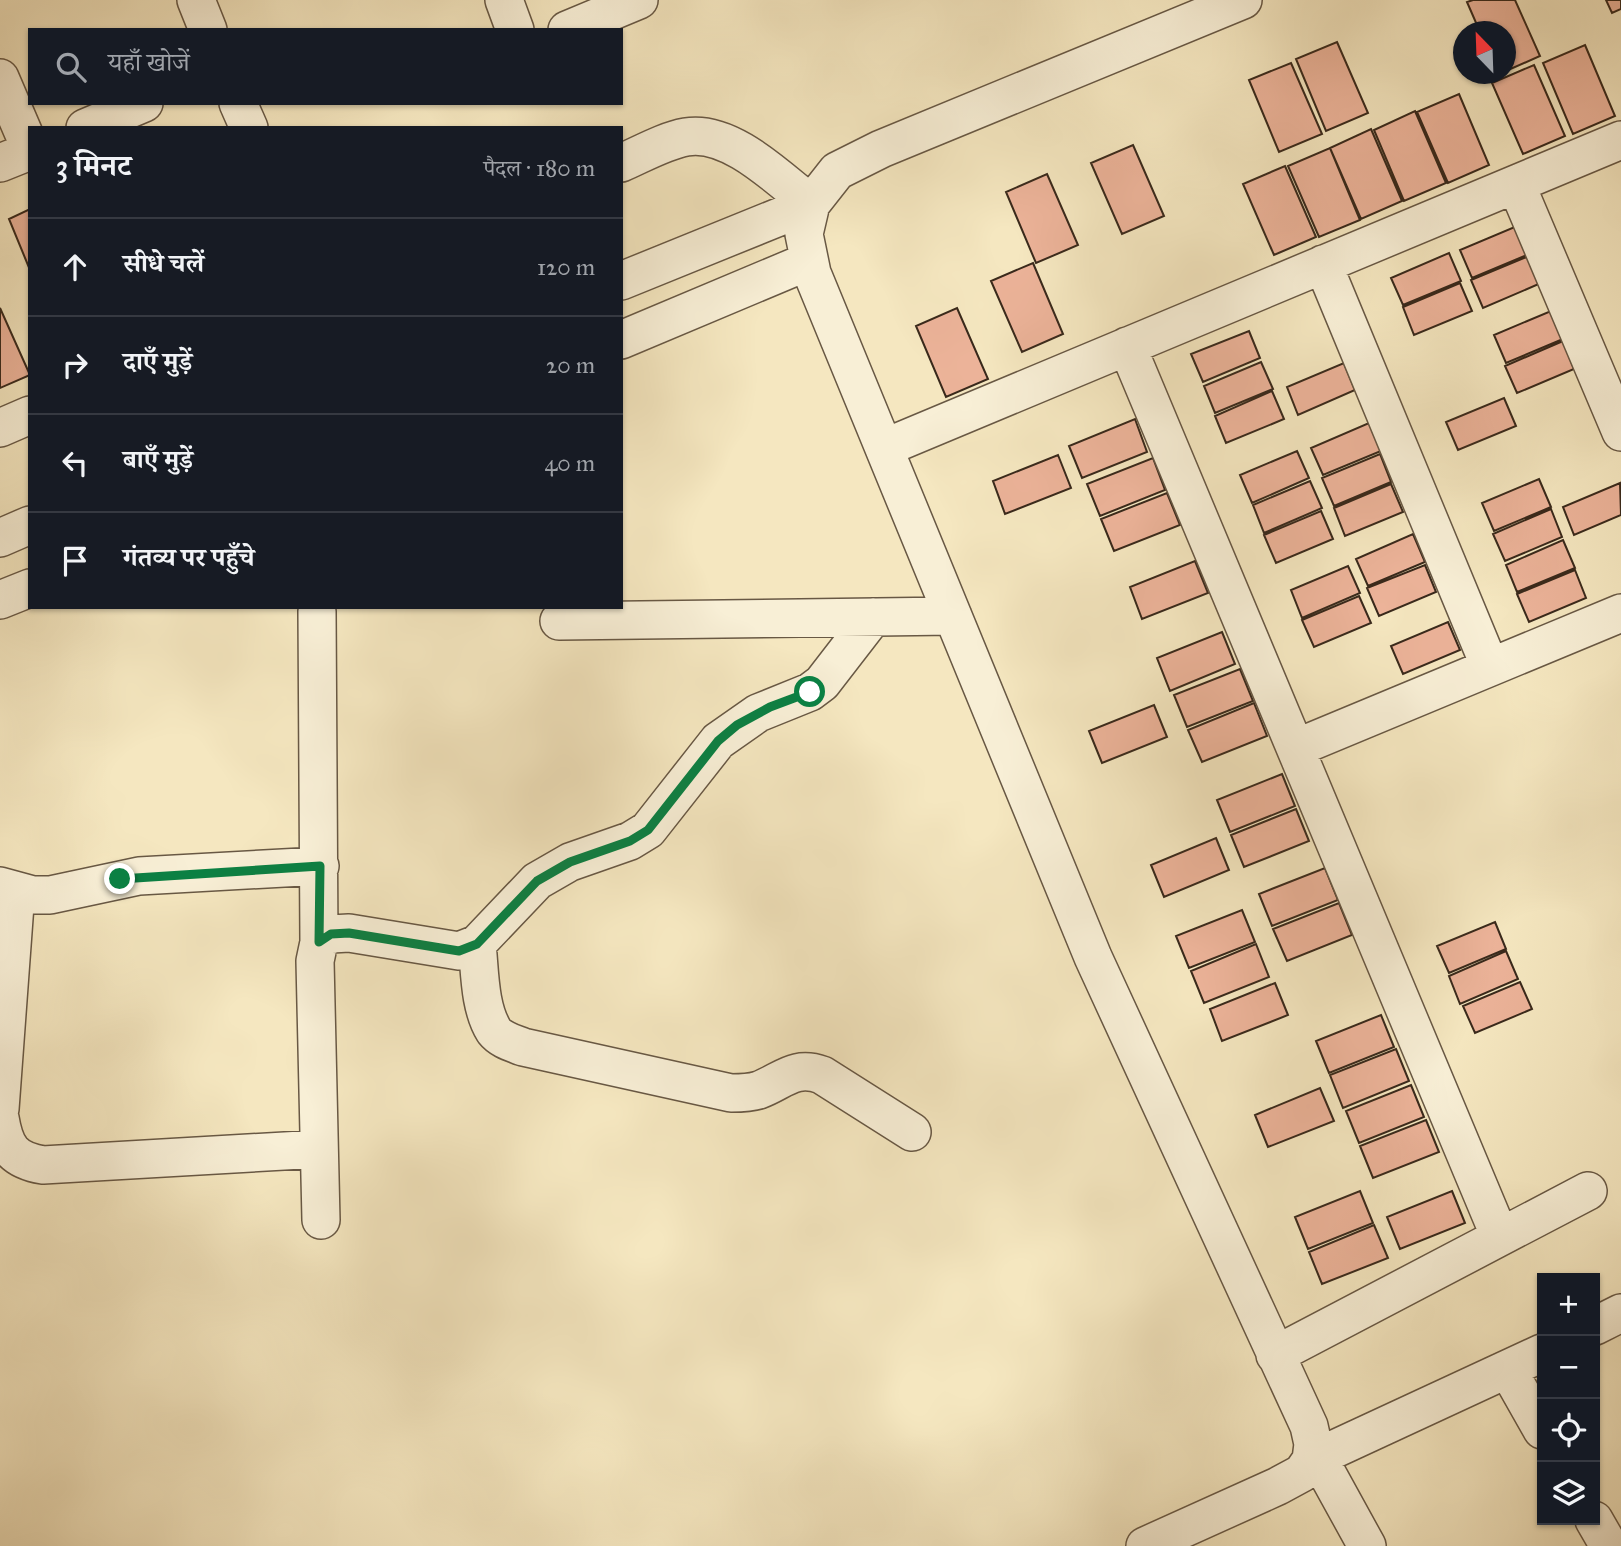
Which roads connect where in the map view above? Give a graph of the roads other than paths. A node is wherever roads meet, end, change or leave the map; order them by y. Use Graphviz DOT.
graph roads {
  1 [pos="195,0"];
  2 [pos="504,0"];
  3 [pos="639,0"];
  4 [pos="1243,0"];
  5 [pos="1195,9"];
  6 [pos="207,28"];
  7 [pos="514,28"];
  8 [pos="572,28"];
  9 [pos="0,78"];
  10 [pos="139,105"];
  11 [pos="239,105"];
  12 [pos="90,126"];
  13 [pos="247,126"];
  14 [pos="1621,140"];
  15 [pos="28,145"];
  16 [pos="28,151"];
  17 [pos="623,162"];
  18 [pos="0,163"];
  19 [pos="1516,184"];
  20 [pos="811,204"];
  21 [pos="809,261"];
  22 [pos="1323,264"];
  23 [pos="623,280"];
  24 [pos="623,339"];
  25 [pos="1128,346"];
  26 [pos="28,416"];
  27 [pos="0,428"];
  28 [pos="1621,432"];
  29 [pos="884,448"];
  30 [pos="28,526"];
  31 [pos="0,538"];
  32 [pos="28,589"];
  33 [pos="0,600"];
  34 [pos="317,611"];
  35 [pos="1621,613"];
  36 [pos="953,616"];
  37 [pos="873,617"];
  38 [pos="559,621"];
  39 [pos="1490,667"];
  40 [pos="1296,748"];
  41 [pos="320,866"];
  42 [pos="8,888"];
  43 [pos="319,942"];
  44 [pos="477,944"];
  45 [pos="0,1110"];
  46 [pos="0,1118"];
  47 [pos="912,1132"];
  48 [pos="319,1149"];
  49 [pos="1588,1191"];
  50 [pos="320,1220"];
  51 [pos="1500,1237"];
  52 [pos="1621,1312"];
  53 [pos="1600,1323"];
  54 [pos="1275,1355"];
  55 [pos="1537,1356"];
  56 [pos="1508,1370"];
  57 [pos="1537,1421"];
  58 [pos="1314,1458"];
  59 [pos="1597,1525"];
  60 [pos="1201,1534"];
  61 [pos="1145,1546"];
  62 [pos="1367,1546"];
  63 [pos="1609,1546"];
  1 -- 6 [label="street"];
  2 -- 7 [label="street"];
  3 -- 8 [label="street"];
  4 -- 5 [label="street"];
  5 -- 20 [label="street"];
  9 -- 15 [label="street"];
  10 -- 12 [label="street"];
  11 -- 13 [label="street"];
  14 -- 19 [label="street"];
  16 -- 18 [label="street"];
  17 -- 20 [label="street"];
  19 -- 22 [label="street"];
  19 -- 28 [label="street"];
  20 -- 21 [label="street"];
  20 -- 23 [label="street"];
  21 -- 24 [label="street"];
  21 -- 29 [label="street"];
  22 -- 25 [label="street"];
  22 -- 39 [label="street"];
  25 -- 29 [label="street"];
  25 -- 40 [label="street"];
  26 -- 27 [label="street"];
  29 -- 36 [label="street"];
  30 -- 31 [label="street"];
  32 -- 33 [label="street"];
  34 -- 41 [label="street"];
  35 -- 39 [label="street"];
  36 -- 37 [label="street"];
  36 -- 54 [label="street"];
  37 -- 38 [label="street"];
  37 -- 44 [label="street"];
  39 -- 40 [label="street"];
  40 -- 51 [label="street"];
  41 -- 42 [label="street"];
  41 -- 43 [label="street"];
  42 -- 45 [label="street"];
  43 -- 44 [label="street"];
  43 -- 48 [label="street"];
  44 -- 47 [label="street"];
  46 -- 48 [label="street"];
  48 -- 50 [label="street"];
  49 -- 51 [label="street"];
  51 -- 54 [label="street"];
  52 -- 53 [label="street"];
  54 -- 58 [label="street"];
  55 -- 56 [label="street"];
  56 -- 57 [label="street"];
  56 -- 58 [label="street"];
  58 -- 60 [label="street"];
  58 -- 62 [label="street"];
  59 -- 63 [label="street"];
  60 -- 61 [label="street"];
}
